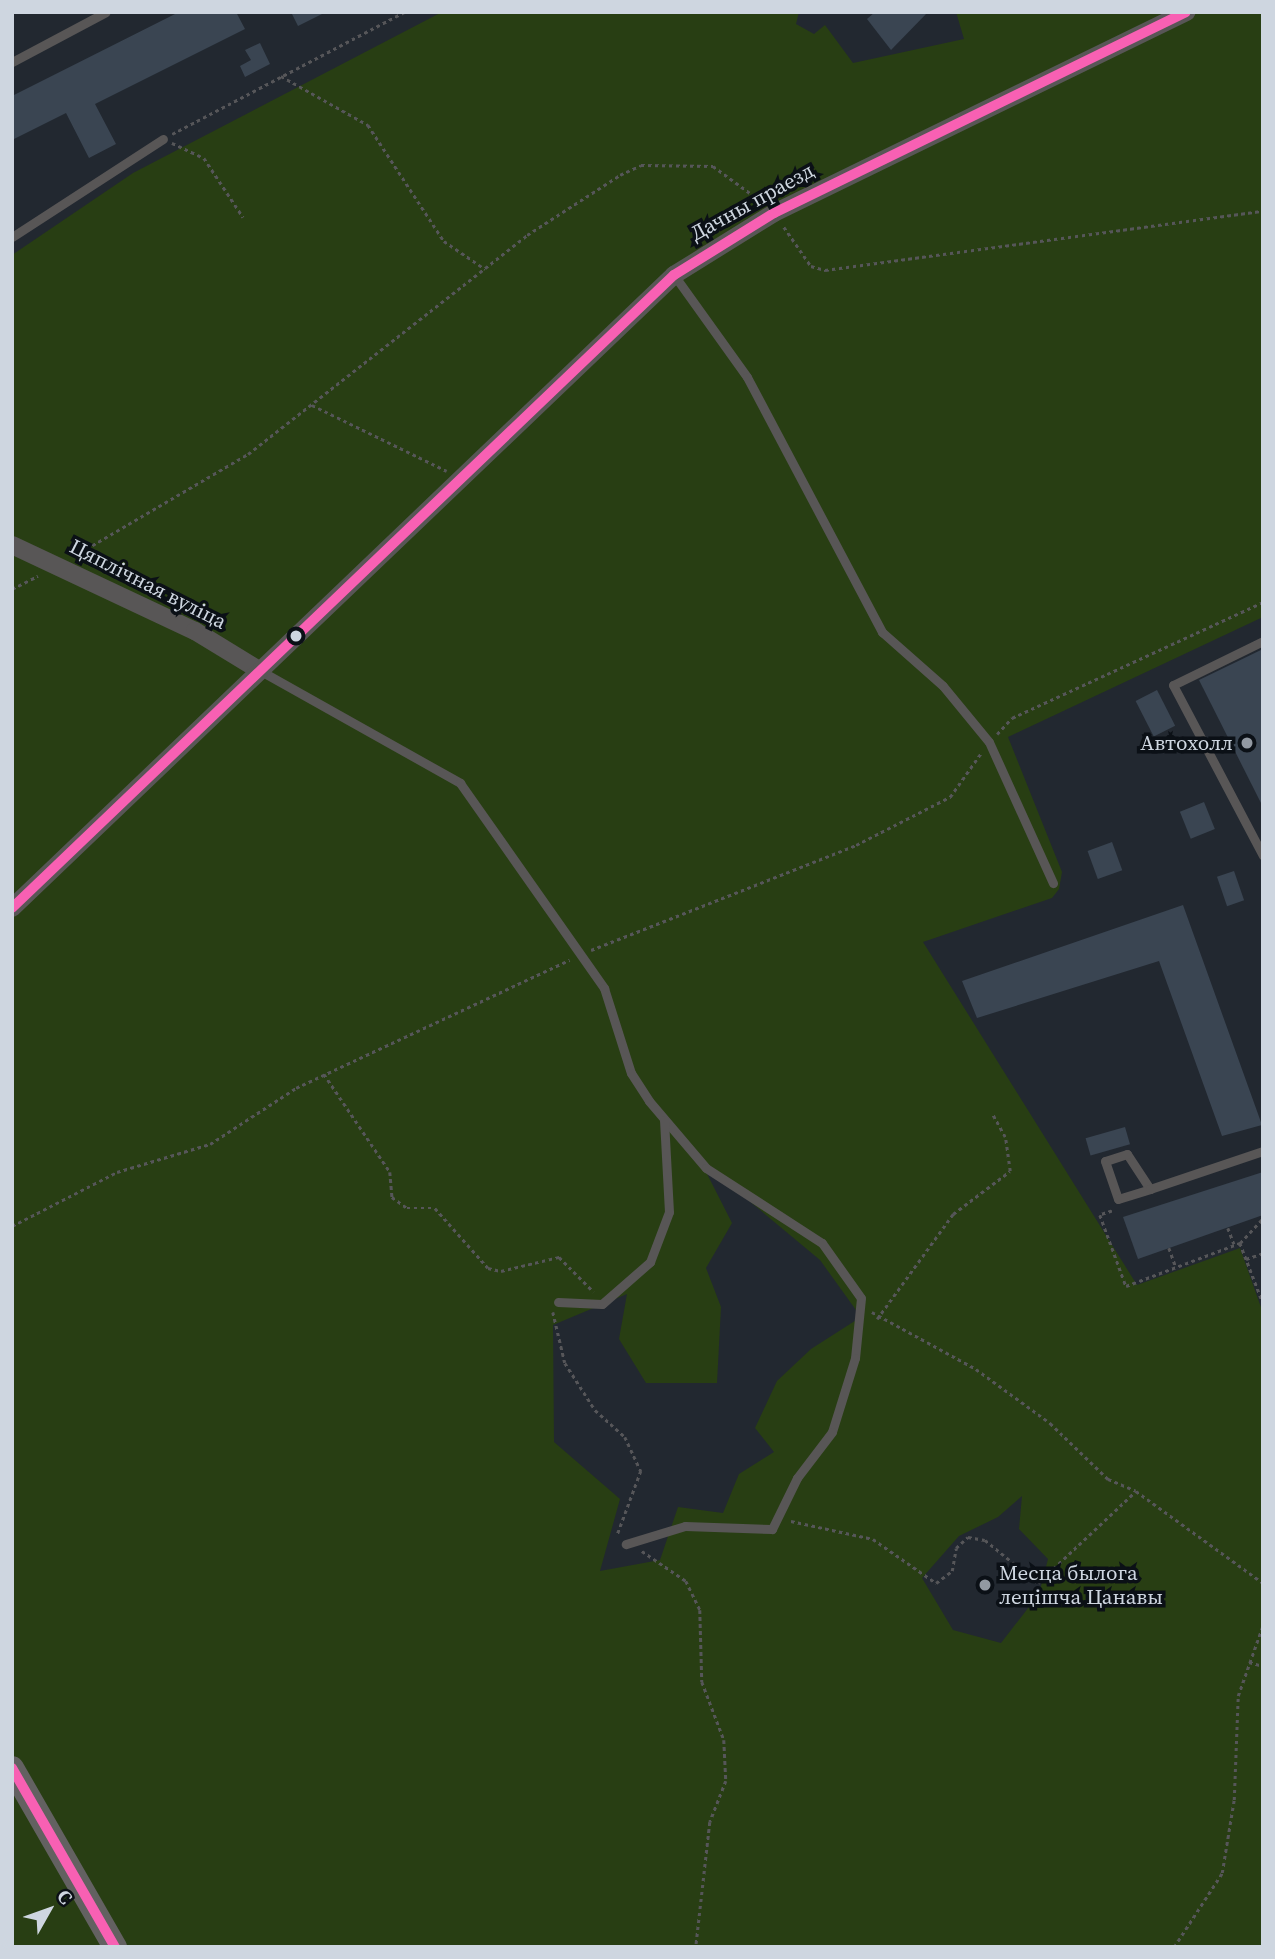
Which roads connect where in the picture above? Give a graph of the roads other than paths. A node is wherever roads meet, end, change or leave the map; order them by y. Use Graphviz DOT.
graph roads {
  1 [pos="106,12"];
  2 [pos="1187,12"];
  3 [pos="12,62"];
  4 [pos="163,139"];
  5 [pos="12,237"];
  6 [pos="674,275"];
  7 [pos="12,545"];
  8 [pos="1263,641"];
  9 [pos="260,670"];
  10 [pos="1263,856"];
  11 [pos="1053,883"];
  12 [pos="12,908"];
  13 [pos="664,1120"];
  14 [pos="1263,1151"];
  15 [pos="1150,1189"];
  16 [pos="558,1302"];
  17 [pos="626,1544"];
  18 [pos="12,1768"];
  19 [pos="115,1947"];
  1 -- 3 [label="lane"];
  2 -- 6 [label="street, Дачны праезд"];
  4 -- 5 [label="lane"];
  6 -- 9 [label="street, Дачны праезд"];
  6 -- 11 [label="lane"];
  7 -- 9 [label="street, Цяплічная вуліца"];
  8 -- 10 [label="lane"];
  9 -- 12 [label="street, Дачны праезд"];
  9 -- 13 [label="lane"];
  13 -- 16 [label="lane"];
  13 -- 17 [label="lane"];
  14 -- 15 [label="lane"];
  15 -- 15 [label="lane"];
  18 -- 19 [label="street"];
}
